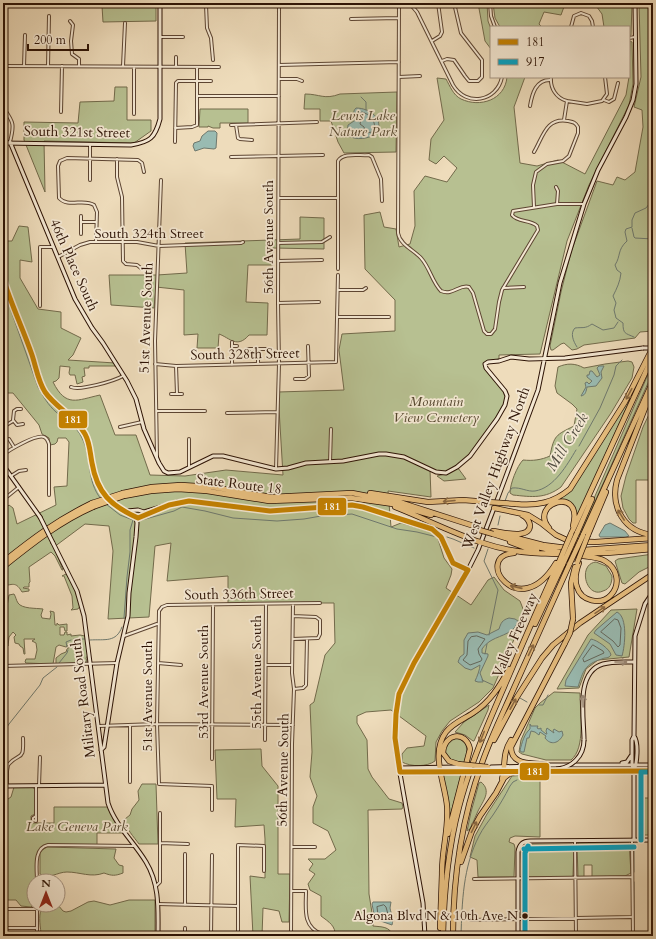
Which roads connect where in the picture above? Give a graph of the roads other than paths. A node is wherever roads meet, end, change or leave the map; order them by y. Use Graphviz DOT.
graph roads {
  1 [pos="378,3"];
  2 [pos="398,3"];
  3 [pos="404,3"];
  4 [pos="438,3"];
  5 [pos="454,3"];
  6 [pos="490,3"];
  7 [pos="635,3"];
  8 [pos="182,4"];
  9 [pos="217,4"];
  10 [pos="253,4"];
  11 [pos="279,4"];
  12 [pos="160,5"];
  13 [pos="206,5"];
  14 [pos="48,16"];
  15 [pos="398,18"];
  16 [pos="352,19"];
  17 [pos="70,21"];
  18 [pos="124,23"];
  19 [pos="495,26"];
  20 [pos="572,26"];
  21 [pos="593,26"];
  22 [pos="25,35"];
  23 [pos="160,37"];
  24 [pos="183,37"];
  25 [pos="635,37"];
  26 [pos="630,38"];
  27 [pos="432,41"];
  28 [pos="176,57"];
  29 [pos="213,60"];
  30 [pos="442,61"];
  31 [pos="399,62"];
  32 [pos="3,66"];
  33 [pos="24,66"];
  34 [pos="48,66"];
  35 [pos="62,66"];
  36 [pos="79,66"];
  37 [pos="123,66"];
  38 [pos="279,66"];
  39 [pos="134,67"];
  40 [pos="160,67"];
  41 [pos="176,67"];
  42 [pos="197,67"];
  43 [pos="219,67"];
  44 [pos="420,76"];
  45 [pos="399,77"];
  46 [pos="502,78"];
  47 [pos="551,78"];
  48 [pos="604,78"];
  49 [pos="279,79"];
  50 [pos="197,81"];
  51 [pos="211,81"];
  52 [pos="302,82"];
  53 [pos="618,83"];
  54 [pos="198,96"];
  55 [pos="279,96"];
  56 [pos="604,100"];
  57 [pos="567,101"];
  58 [pos="3,106"];
  59 [pos="530,106"];
  60 [pos="61,112"];
  61 [pos="134,114"];
  62 [pos="564,120"];
  63 [pos="317,122"];
  64 [pos="279,124"];
  65 [pos="231,125"];
  66 [pos="236,125"];
  67 [pos="175,128"];
  68 [pos="252,140"];
  69 [pos="10,142"];
  70 [pos="175,142"];
  71 [pos="3,143"];
  72 [pos="90,144"];
  73 [pos="534,152"];
  74 [pos="323,154"];
  75 [pos="278,155"];
  76 [pos="231,157"];
  77 [pos="90,158"];
  78 [pos="117,159"];
  79 [pos="144,172"];
  80 [pos="90,180"];
  81 [pos="161,180"];
  82 [pos="556,187"];
  83 [pos="279,198"];
  84 [pos="338,198"];
  85 [pos="382,201"];
  86 [pos="557,204"];
  87 [pos="584,204"];
  88 [pos="534,207"];
  89 [pos="81,216"];
  90 [pos="81,222"];
  91 [pos="96,222"];
  92 [pos="81,234"];
  93 [pos="330,237"];
  94 [pos="96,242"];
  95 [pos="123,242"];
  96 [pos="243,242"];
  97 [pos="278,243"];
  98 [pos="159,246"];
  99 [pos="53,247"];
  100 [pos="58,258"];
  101 [pos="322,260"];
  102 [pos="278,261"];
  103 [pos="142,269"];
  104 [pos="338,269"];
  105 [pos="338,275"];
  106 [pos="3,278"];
  107 [pos="524,287"];
  108 [pos="366,288"];
  109 [pos="503,288"];
  110 [pos="338,290"];
  111 [pos="319,302"];
  112 [pos="278,303"];
  113 [pos="40,306"];
  114 [pos="337,317"];
  115 [pos="389,317"];
  116 [pos="232,342"];
  117 [pos="232,346"];
  118 [pos="237,346"];
  119 [pos="308,346"];
  120 [pos="653,347"];
  121 [pos="248,349"];
  122 [pos="258,349"];
  123 [pos="270,349"];
  124 [pos="653,356"];
  125 [pos="544,359"];
  126 [pos="309,363"];
  127 [pos="155,364"];
  128 [pos="258,364"];
  129 [pos="279,364"];
  130 [pos="232,365"];
  131 [pos="176,366"];
  132 [pos="124,376"];
  133 [pos="295,380"];
  134 [pos="653,381"];
  135 [pos="71,387"];
  136 [pos="653,388"];
  137 [pos="172,394"];
  138 [pos="177,394"];
  139 [pos="182,394"];
  140 [pos="634,398"];
  141 [pos="21,409"];
  142 [pos="205,410"];
  143 [pos="157,411"];
  144 [pos="227,412"];
  145 [pos="277,412"];
  146 [pos="13,421"];
  147 [pos="142,422"];
  148 [pos="23,424"];
  149 [pos="3,427"];
  150 [pos="120,427"];
  151 [pos="331,429"];
  152 [pos="189,438"];
  153 [pos="9,439"];
  154 [pos="14,446"];
  155 [pos="3,455"];
  156 [pos="157,457"];
  157 [pos="330,462"];
  158 [pos="3,465"];
  159 [pos="189,468"];
  160 [pos="276,469"];
  161 [pos="26,470"];
  162 [pos="11,476"];
  163 [pos="19,487"];
  164 [pos="124,494"];
  165 [pos="327,494"];
  166 [pos="49,495"];
  167 [pos="3,500"];
  168 [pos="376,501"];
  169 [pos="92,505"];
  170 [pos="114,505"];
  171 [pos="494,508"];
  172 [pos="135,511"];
  173 [pos="509,511"];
  174 [pos="138,516"];
  175 [pos="477,528"];
  176 [pos="495,534"];
  177 [pos="571,534"];
  178 [pos="556,535"];
  179 [pos="586,535"];
  180 [pos="653,535"];
  181 [pos="653,538"];
  182 [pos="481,542"];
  183 [pos="653,545"];
  184 [pos="653,550"];
  185 [pos="526,552"];
  186 [pos="552,554"];
  187 [pos="584,557"];
  188 [pos="3,562"];
  189 [pos="560,562"];
  190 [pos="578,563"];
  191 [pos="3,567"];
  192 [pos="468,570"];
  193 [pos="653,574"];
  194 [pos="653,592"];
  195 [pos="320,603"];
  196 [pos="266,604"];
  197 [pos="293,604"];
  198 [pos="213,605"];
  199 [pos="160,609"];
  200 [pos="293,616"];
  201 [pos="158,624"];
  202 [pos="532,624"];
  203 [pos="123,636"];
  204 [pos="293,639"];
  205 [pos="307,639"];
  206 [pos="634,662"];
  207 [pos="117,663"];
  208 [pos="158,663"];
  209 [pos="90,664"];
  210 [pos="181,665"];
  211 [pos="266,665"];
  212 [pos="292,665"];
  213 [pos="3,666"];
  214 [pos="504,688"];
  215 [pos="294,689"];
  216 [pos="530,711"];
  217 [pos="157,724"];
  218 [pos="108,725"];
  219 [pos="130,725"];
  220 [pos="213,725"];
  221 [pos="265,725"];
  222 [pos="293,725"];
  223 [pos="98,726"];
  224 [pos="634,736"];
  225 [pos="23,738"];
  226 [pos="265,740"];
  227 [pos="101,750"];
  228 [pos="632,750"];
  229 [pos="40,757"];
  230 [pos="212,759"];
  231 [pos="482,763"];
  232 [pos="547,765"];
  233 [pos="606,765"];
  234 [pos="632,765"];
  235 [pos="637,765"];
  236 [pos="653,765"];
  237 [pos="458,766"];
  238 [pos="399,768"];
  239 [pos="489,769"];
  240 [pos="503,769"];
  241 [pos="440,770"];
  242 [pos="634,771"];
  243 [pos="653,771"];
  244 [pos="400,772"];
  245 [pos="518,772"];
  246 [pos="130,782"];
  247 [pos="105,784"];
  248 [pos="3,786"];
  249 [pos="7,786"];
  250 [pos="37,786"];
  251 [pos="498,790"];
  252 [pos="212,810"];
  253 [pos="160,813"];
  254 [pos="36,816"];
  255 [pos="575,840"];
  256 [pos="653,840"];
  257 [pos="633,841"];
  258 [pos="160,843"];
  259 [pos="188,844"];
  260 [pos="134,846"];
  261 [pos="292,847"];
  262 [pos="315,847"];
  263 [pos="185,854"];
  264 [pos="212,855"];
  265 [pos="264,871"];
  266 [pos="37,873"];
  267 [pos="442,876"];
  268 [pos="632,877"];
  269 [pos="576,878"];
  270 [pos="474,879"];
  271 [pos="518,879"];
  272 [pos="156,886"];
  273 [pos="292,891"];
  274 [pos="158,904"];
  275 [pos="185,905"];
  276 [pos="211,905"];
  277 [pos="454,905"];
  278 [pos="237,906"];
  279 [pos="3,909"];
  280 [pos="26,909"];
  281 [pos="37,913"];
  282 [pos="631,917"];
  283 [pos="576,918"];
  284 [pos="518,919"];
  285 [pos="471,920"];
  286 [pos="3,928"];
  287 [pos="37,928"];
  288 [pos="184,928"];
  289 [pos="322,934"];
  290 [pos="37,936"];
  291 [pos="158,936"];
  292 [pos="185,936"];
  293 [pos="212,936"];
  294 [pos="238,936"];
  295 [pos="292,936"];
  296 [pos="425,936"];
  297 [pos="442,936"];
  298 [pos="453,936"];
  299 [pos="518,936"];
  300 [pos="576,936"];
  301 [pos="632,936"];
  1 -- 11 [label="street"];
  2 -- 15 [label="street"];
  3 -- 27 [label="street"];
  4 -- 27 [label="street"];
  5 -- 30 [label="street"];
  6 -- 19 [label="street"];
  7 -- 25 [label="main road, West Valley Highway North"];
  8 -- 12 [label="street"];
  8 -- 13 [label="street"];
  9 -- 10 [label="street"];
  9 -- 13 [label="street"];
  10 -- 11 [label="street"];
  11 -- 38 [label="street, 56th Avenue South"];
  12 -- 23 [label="main road"];
  13 -- 29 [label="street"];
  14 -- 34 [label="street"];
  15 -- 16 [label="street"];
  15 -- 31 [label="street"];
  17 -- 36 [label="street"];
  18 -- 37 [label="street"];
  20 -- 21 [label="street"];
  22 -- 33 [label="street"];
  23 -- 24 [label="street"];
  23 -- 40 [label="main road"];
  25 -- 26 [label="street"];
  25 -- 87 [label="main road, West Valley Highway North"];
  27 -- 30 [label="street"];
  28 -- 41 [label="street"];
  30 -- 46 [label="street"];
  31 -- 38 [label="street"];
  31 -- 45 [label="street"];
  32 -- 33 [label="street"];
  33 -- 34 [label="street"];
  34 -- 35 [label="street"];
  35 -- 36 [label="street"];
  35 -- 60 [label="street"];
  36 -- 37 [label="street"];
  37 -- 39 [label="street"];
  38 -- 49 [label="street, 56th Avenue South"];
  39 -- 40 [label="street"];
  39 -- 61 [label="street"];
  40 -- 41 [label="street"];
  40 -- 72 [label="main road, South 321st Street"];
  41 -- 42 [label="street"];
  42 -- 43 [label="street"];
  42 -- 50 [label="street"];
  44 -- 45 [label="street"];
  45 -- 109 [label="street"];
  47 -- 57 [label="street"];
  47 -- 59 [label="street"];
  48 -- 56 [label="street"];
  49 -- 52 [label="street"];
  49 -- 55 [label="street, 56th Avenue South"];
  50 -- 51 [label="street"];
  50 -- 54 [label="street"];
  50 -- 67 [label="street"];
  53 -- 56 [label="street"];
  54 -- 55 [label="street"];
  54 -- 67 [label="street"];
  55 -- 64 [label="street, 56th Avenue South"];
  56 -- 57 [label="street"];
  57 -- 62 [label="street"];
  58 -- 69 [label="street"];
  62 -- 73 [label="street"];
  62 -- 88 [label="street"];
  63 -- 64 [label="street"];
  64 -- 66 [label="street"];
  64 -- 75 [label="street, 56th Avenue South"];
  65 -- 66 [label="street"];
  66 -- 68 [label="street"];
  67 -- 70 [label="street"];
  69 -- 71 [label="main road, South 321st Street"];
  69 -- 72 [label="main road, South 321st Street"];
  69 -- 99 [label="main road, 46th Place South"];
  72 -- 77 [label="street"];
  74 -- 75 [label="street"];
  75 -- 76 [label="street"];
  75 -- 83 [label="street, 56th Avenue South"];
  77 -- 78 [label="street"];
  77 -- 80 [label="street"];
  77 -- 91 [label="street"];
  78 -- 79 [label="street"];
  78 -- 95 [label="street"];
  81 -- 98 [label="street, 51st Avenue South"];
  82 -- 86 [label="street"];
  83 -- 84 [label="street"];
  83 -- 97 [label="street, 56th Avenue South"];
  84 -- 85 [label="street"];
  84 -- 104 [label="street"];
  86 -- 87 [label="street"];
  86 -- 88 [label="street"];
  87 -- 125 [label="main road, West Valley Highway North"];
  88 -- 109 [label="street"];
  89 -- 90 [label="street"];
  90 -- 91 [label="street"];
  90 -- 92 [label="street"];
  91 -- 94 [label="street"];
  93 -- 97 [label="street"];
  94 -- 95 [label="street, South 324th Street"];
  94 -- 100 [label="street, South 324th Street"];
  95 -- 98 [label="street, South 324th Street"];
  95 -- 103 [label="street"];
  96 -- 98 [label="street, South 324th Street"];
  97 -- 102 [label="street, 56th Avenue South"];
  98 -- 127 [label="street, 51st Avenue South"];
  99 -- 100 [label="main road, 46th Place South"];
  99 -- 113 [label="street"];
  100 -- 132 [label="main road, 46th Place South"];
  101 -- 102 [label="street"];
  102 -- 112 [label="street, 56th Avenue South"];
  105 -- 110 [label="street"];
  106 -- 170 [label="main road"];
  107 -- 109 [label="street"];
  108 -- 110 [label="street"];
  110 -- 114 [label="street"];
  111 -- 112 [label="street"];
  112 -- 129 [label="street, 56th Avenue South"];
  114 -- 115 [label="street"];
  114 -- 126 [label="street, South 328th Street"];
  116 -- 117 [label="street"];
  117 -- 118 [label="street"];
  117 -- 130 [label="street"];
  119 -- 126 [label="street"];
  120 -- 125 [label="main road, bridge"];
  120 -- 165 [label="highway, one-way, bridge"];
  121 -- 122 [label="street"];
  122 -- 123 [label="street"];
  122 -- 128 [label="street"];
  124 -- 140 [label="highway"];
  125 -- 157 [label="main road"];
  125 -- 171 [label="main road, West Valley Highway North"];
  126 -- 129 [label="street, South 328th Street"];
  126 -- 133 [label="street"];
  127 -- 131 [label="street, South 328th Street"];
  127 -- 143 [label="street, 51st Avenue South"];
  128 -- 129 [label="street, South 328th Street"];
  128 -- 130 [label="street, South 328th Street"];
  129 -- 145 [label="street, 56th Avenue South"];
  130 -- 131 [label="street, South 328th Street"];
  131 -- 138 [label="street"];
  132 -- 135 [label="street"];
  132 -- 147 [label="main road, 46th Place South"];
  134 -- 179 [label="highway, Valley Freeway"];
  180 -- 136 [label="highway, one-way"];
  137 -- 138 [label="street"];
  138 -- 139 [label="street"];
  140 -- 177 [label="highway"];
  140 -- 189 [label="highway, bridge"];
  141 -- 146 [label="street"];
  142 -- 143 [label="street"];
  143 -- 156 [label="street, 51st Avenue South"];
  144 -- 145 [label="street"];
  145 -- 160 [label="street, 56th Avenue South"];
  146 -- 148 [label="street"];
  146 -- 149 [label="street"];
  147 -- 150 [label="street"];
  147 -- 156 [label="main road, 46th Place South"];
  151 -- 157 [label="street"];
  152 -- 159 [label="street"];
  153 -- 154 [label="street"];
  154 -- 155 [label="street"];
  154 -- 166 [label="street"];
  156 -- 159 [label="main road, 46th Place South"];
  157 -- 160 [label="main road"];
  158 -- 162 [label="main road, Military Road South"];
  159 -- 160 [label="main road"];
  161 -- 162 [label="street"];
  162 -- 163 [label="main road, Military Road South"];
  163 -- 167 [label="street"];
  163 -- 209 [label="main road, Military Road South, bridge"];
  164 -- 165 [label="highway, State Route 18"];
  164 -- 168 [label="highway, State Route 18"];
  164 -- 169 [label="highway, State Route 18, bridge"];
  165 -- 175 [label="highway, State Route 18"];
  168 -- 175 [label="highway, State Route 18"];
  168 -- 182 [label="highway"];
  169 -- 188 [label="highway, State Route 18"];
  169 -- 191 [label="highway, State Route 18"];
  170 -- 172 [label="main road"];
  170 -- 174 [label="main road"];
  171 -- 173 [label="highway"];
  171 -- 182 [label="main road, West Valley Highway North"];
  172 -- 174 [label="main road"];
  172 -- 174 [label="main road"];
  173 -- 176 [label="highway"];
  173 -- 178 [label="highway"];
  174 -- 192 [label="main road"];
  174 -- 203 [label="main road"];
  175 -- 176 [label="highway, State Route 18, bridge"];
  176 -- 183 [label="highway, State Route 18"];
  176 -- 184 [label="highway, State Route 18"];
  176 -- 186 [label="highway"];
  177 -- 178 [label="highway"];
  177 -- 189 [label="highway, bridge"];
  178 -- 181 [label="highway"];
  179 -- 190 [label="highway, bridge"];
  231 -- 179 [label="highway, Valley Freeway, one-way, bridge"];
  182 -- 185 [label="highway"];
  182 -- 192 [label="main road, West Valley Highway North"];
  184 -- 187 [label="highway"];
  185 -- 186 [label="highway"];
  189 -- 185 [label="highway, one-way"];
  186 -- 187 [label="highway"];
  187 -- 190 [label="highway"];
  189 -- 202 [label="highway, Valley Freeway"];
  189 -- 214 [label="highway"];
  190 -- 216 [label="highway, bridge"];
  192 -- 238 [label="main road, West Valley Highway North"];
  231 -- 193 [label="highway, one-way"];
  194 -- 206 [label="main road"];
  195 -- 197 [label="street, South 336th Street"];
  196 -- 197 [label="street, South 336th Street"];
  196 -- 198 [label="street, South 336th Street"];
  196 -- 211 [label="street, 55th Avenue South"];
  197 -- 200 [label="street, 56th Avenue South"];
  198 -- 199 [label="street, South 336th Street"];
  198 -- 220 [label="street, 53rd Avenue South"];
  199 -- 201 [label="street, 51st Avenue South"];
  200 -- 204 [label="street, 56th Avenue South"];
  200 -- 205 [label="street"];
  201 -- 203 [label="street"];
  201 -- 208 [label="street, 51st Avenue South"];
  202 -- 214 [label="highway, Valley Freeway"];
  202 -- 241 [label="highway"];
  203 -- 207 [label="main road"];
  204 -- 205 [label="street"];
  204 -- 212 [label="street, 56th Avenue South"];
  205 -- 215 [label="street"];
  206 -- 224 [label="main road"];
  240 -- 206 [label="main road, one-way, bridge"];
  207 -- 209 [label="street"];
  207 -- 218 [label="main road"];
  208 -- 210 [label="street"];
  208 -- 217 [label="street, 51st Avenue South"];
  209 -- 213 [label="street"];
  209 -- 223 [label="main road, Military Road South"];
  211 -- 212 [label="street"];
  211 -- 221 [label="street, 55th Avenue South"];
  212 -- 215 [label="street, 56th Avenue South"];
  214 -- 297 [label="highway, Valley Freeway, one-way"];
  215 -- 222 [label="street, 56th Avenue South"];
  216 -- 232 [label="highway"];
  216 -- 240 [label="highway"];
  217 -- 219 [label="street"];
  217 -- 220 [label="street"];
  217 -- 252 [label="street, 51st Avenue South"];
  218 -- 219 [label="street"];
  218 -- 223 [label="street"];
  218 -- 227 [label="main road"];
  219 -- 246 [label="street"];
  220 -- 221 [label="street"];
  220 -- 230 [label="street, 53rd Avenue South"];
  221 -- 222 [label="street"];
  221 -- 226 [label="street, 55th Avenue South"];
  222 -- 261 [label="street, 56th Avenue South"];
  223 -- 227 [label="main road, Military Road South"];
  224 -- 228 [label="main road"];
  224 -- 235 [label="main road"];
  225 -- 249 [label="street"];
  227 -- 247 [label="main road, Military Road South"];
  228 -- 233 [label="main road"];
  228 -- 234 [label="main road"];
  229 -- 250 [label="street"];
  231 -- 277 [label="highway, Valley Freeway"];
  232 -- 233 [label="main road"];
  232 -- 240 [label="main road"];
  233 -- 234 [label="main road"];
  234 -- 235 [label="main road"];
  234 -- 242 [label="main road"];
  235 -- 236 [label="main road"];
  235 -- 242 [label="main road"];
  237 -- 239 [label="highway, bridge"];
  237 -- 241 [label="main road"];
  237 -- 267 [label="highway"];
  238 -- 241 [label="main road"];
  238 -- 244 [label="main road, West Valley Highway North"];
  239 -- 240 [label="main road"];
  239 -- 241 [label="main road, bridge"];
  240 -- 245 [label="main road"];
  240 -- 251 [label="highway"];
  241 -- 244 [label="main road"];
  241 -- 267 [label="highway"];
  242 -- 243 [label="main road"];
  242 -- 245 [label="main road"];
  242 -- 257 [label="main road"];
  244 -- 296 [label="main road, West Valley Highway North"];
  245 -- 251 [label="highway"];
  247 -- 250 [label="main road"];
  247 -- 260 [label="main road, Military Road South"];
  248 -- 249 [label="main road"];
  249 -- 250 [label="main road"];
  250 -- 254 [label="street"];
  277 -- 251 [label="highway, one-way"];
  253 -- 258 [label="street"];
  255 -- 257 [label="main road"];
  255 -- 269 [label="street"];
  255 -- 271 [label="main road"];
  256 -- 257 [label="main road"];
  257 -- 268 [label="street"];
  258 -- 259 [label="street"];
  258 -- 272 [label="street"];
  260 -- 266 [label="street"];
  260 -- 272 [label="main road, Military Road South"];
  261 -- 262 [label="street"];
  261 -- 273 [label="street, 56th Avenue South"];
  263 -- 275 [label="street"];
  264 -- 276 [label="street"];
  265 -- 278 [label="street"];
  267 -- 297 [label="highway"];
  268 -- 269 [label="street"];
  268 -- 301 [label="street"];
  269 -- 271 [label="street"];
  269 -- 283 [label="street"];
  270 -- 271 [label="street"];
  271 -- 284 [label="main road"];
  272 -- 274 [label="main road, Military Road South"];
  273 -- 289 [label="street"];
  273 -- 295 [label="street, 56th Avenue South"];
  274 -- 275 [label="street"];
  274 -- 291 [label="main road, Military Road South"];
  275 -- 276 [label="street"];
  276 -- 278 [label="street"];
  276 -- 293 [label="street"];
  277 -- 298 [label="highway, Valley Freeway"];
  278 -- 294 [label="street"];
  279 -- 280 [label="street"];
  281 -- 287 [label="street"];
  282 -- 283 [label="street"];
  283 -- 284 [label="street"];
  283 -- 300 [label="street"];
  284 -- 285 [label="street"];
  284 -- 299 [label="main road"];
  286 -- 287 [label="street"];
  287 -- 290 [label="street"];
  288 -- 292 [label="street"];
}
